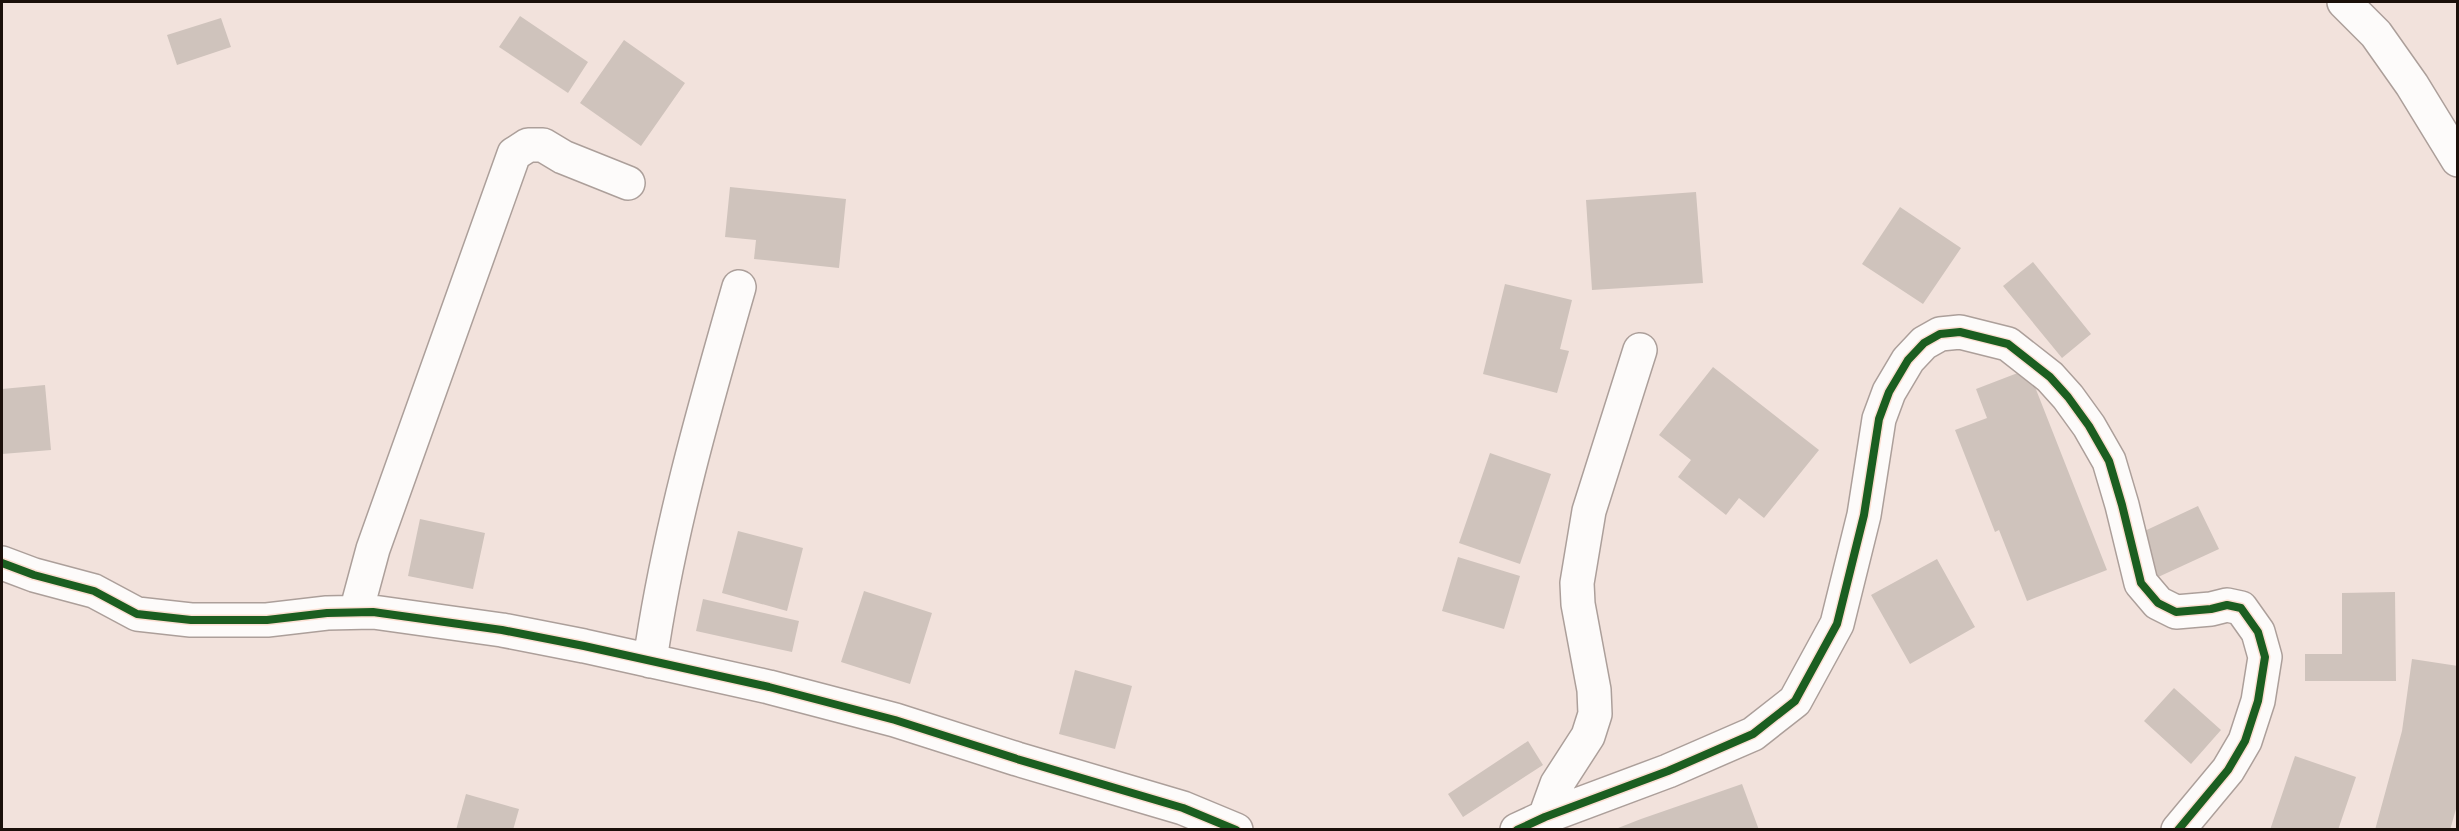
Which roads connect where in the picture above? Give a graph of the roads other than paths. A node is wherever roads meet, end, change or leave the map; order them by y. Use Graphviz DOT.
graph roads {
  1 [pos="2344,2"];
  2 [pos="2457,160"];
  3 [pos="628,183"];
  4 [pos="739,287"];
  5 [pos="1640,350"];
  6 [pos="2,563"];
  7 [pos="356,612"];
  8 [pos="650,661"];
  9 [pos="1531,823"];
  10 [pos="1236,830"];
  11 [pos="2178,830"];
  1 -- 2 [label="street"];
  3 -- 7 [label="street"];
  4 -- 8 [label="street"];
  5 -- 9 [label="street"];
  6 -- 7 [label="street"];
  7 -- 8 [label="street"];
  8 -- 10 [label="street"];
  9 -- 11 [label="street"];
}
